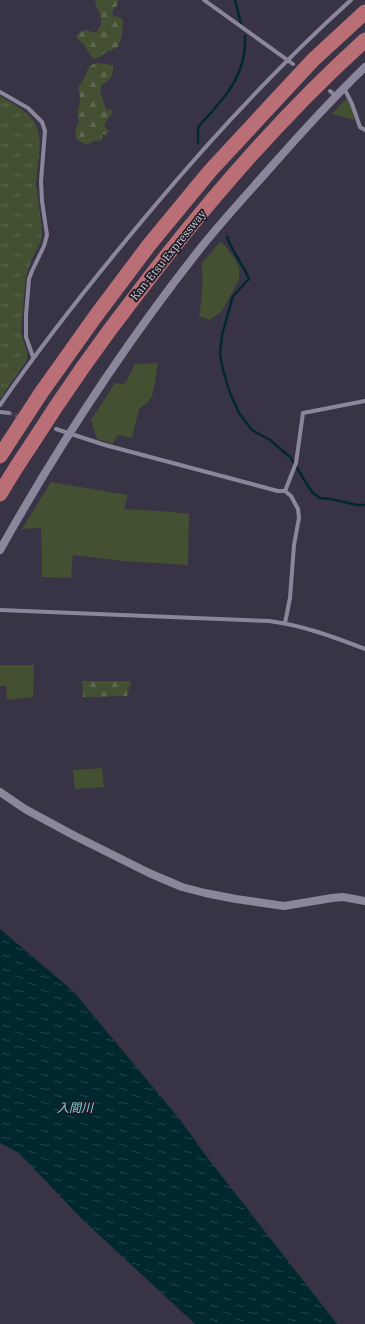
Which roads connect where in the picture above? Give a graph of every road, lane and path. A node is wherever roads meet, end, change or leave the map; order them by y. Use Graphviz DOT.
graph roads {
  1 [pos="204,0"];
  2 [pos="350,0"];
  3 [pos="365,12"];
  4 [pos="365,40"];
  5 [pos="288,60"];
  6 [pos="293,64"];
  7 [pos="365,67"];
  8 [pos="344,88"];
  9 [pos="0,92"];
  10 [pos="365,130"];
  11 [pos="33,357"];
  12 [pos="365,400"];
  13 [pos="0,405"];
  14 [pos="0,412"];
  15 [pos="9,414"];
  16 [pos="56,429"];
  17 [pos="69,433"];
  18 [pos="0,456"];
  19 [pos="285,491"];
  20 [pos="0,494"];
  21 [pos="0,550"];
  22 [pos="0,610"];
  23 [pos="285,623"];
  24 [pos="365,649"];
  25 [pos="0,792"];
  26 [pos="365,901"];
  1 -- 5 [label="street"];
  2 -- 5 [label="street"];
  3 -- 18 [label="highway, Kan-Etsu Expressway"];
  4 -- 20 [label="highway, Kan-Etsu Expressway"];
  5 -- 6 [label="street"];
  5 -- 11 [label="street"];
  7 -- 8 [label="street"];
  8 -- 10 [label="street"];
  8 -- 17 [label="street"];
  9 -- 11 [label="street"];
  11 -- 13 [label="street"];
  12 -- 19 [label="street"];
  14 -- 15 [label="street"];
  16 -- 17 [label="street"];
  17 -- 19 [label="street"];
  17 -- 21 [label="street"];
  19 -- 23 [label="street"];
  22 -- 23 [label="street"];
  23 -- 24 [label="street"];
  25 -- 26 [label="street"];
}
